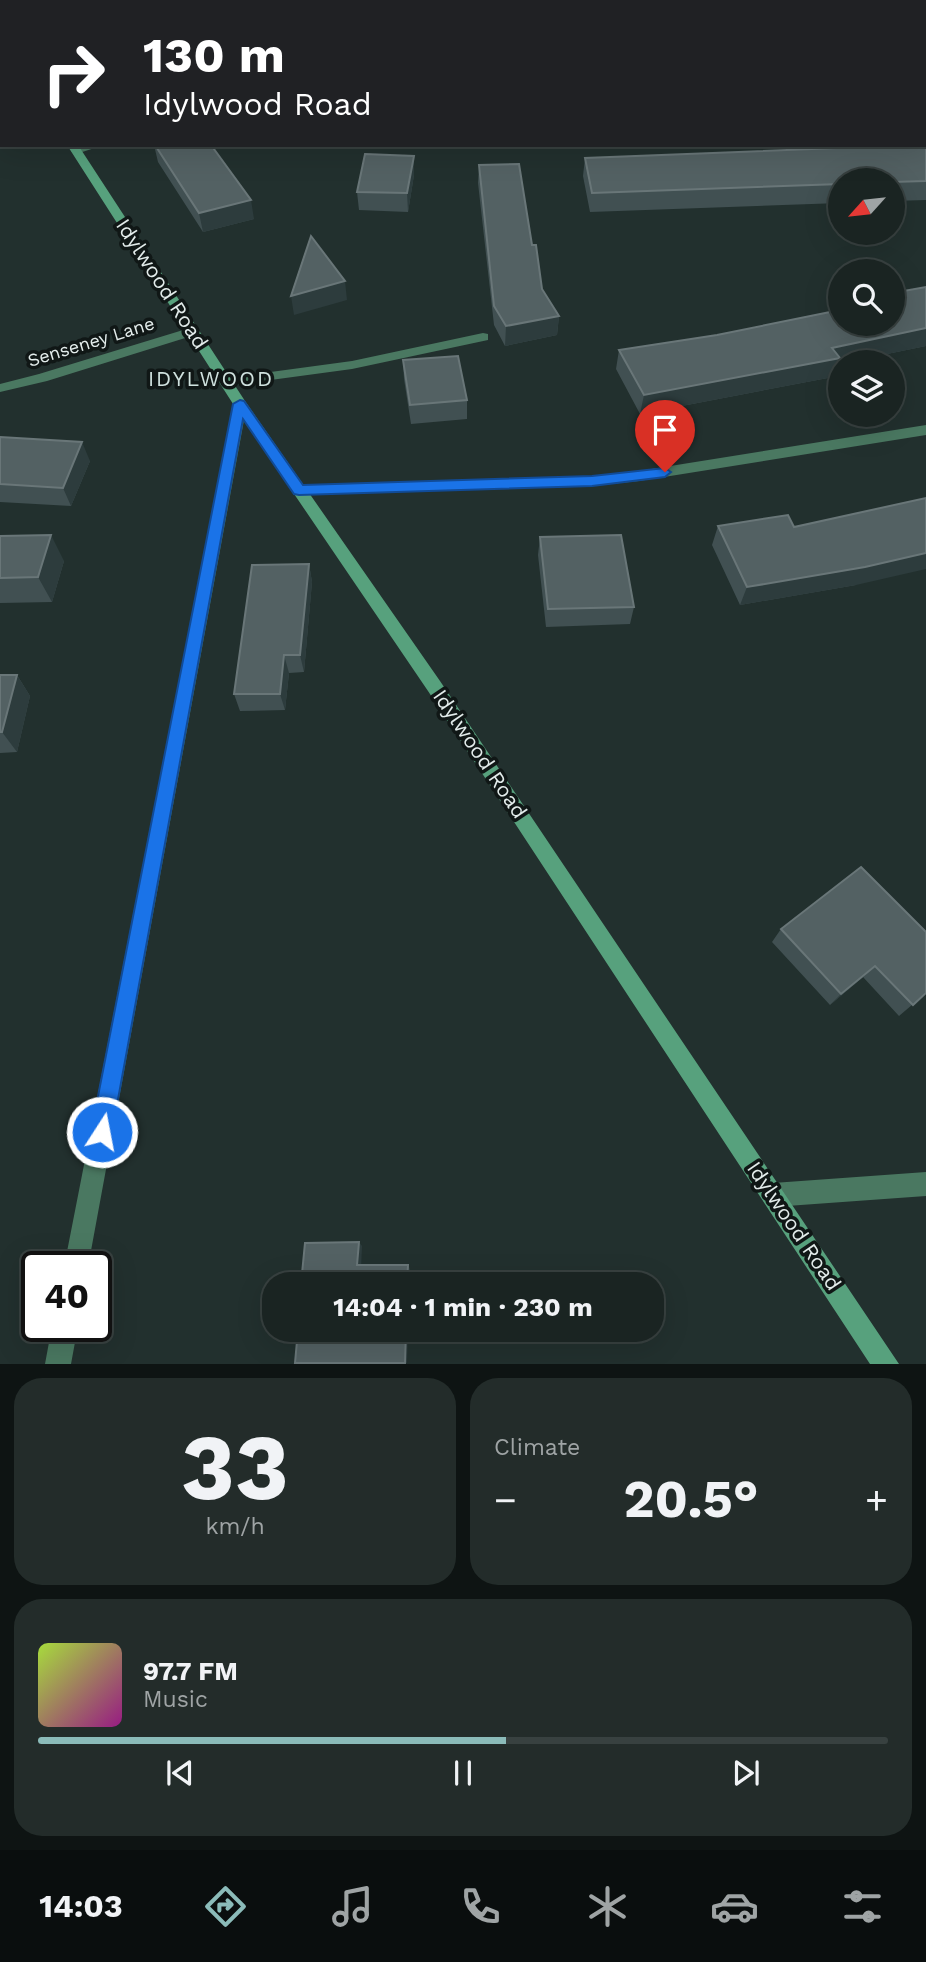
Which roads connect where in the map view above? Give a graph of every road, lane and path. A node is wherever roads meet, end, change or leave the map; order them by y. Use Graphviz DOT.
graph roads {
  1 [pos="74,148"];
  2 [pos="193,331"];
  3 [pos="483,337"];
  4 [pos="226,382"];
  5 [pos="0,388"];
  6 [pos="240,404"];
  7 [pos="926,430"];
  8 [pos="299,490"];
  9 [pos="926,1184"];
  10 [pos="773,1195"];
  11 [pos="79,1251"];
  12 [pos="62,1342"];
  13 [pos="58,1363"];
  14 [pos="886,1363"];
  1 -- 2 [label="main road, Idylwood Road"];
  2 -- 4 [label="main road, Idylwood Road"];
  2 -- 5 [label="street, Senseney Lane"];
  3 -- 4 [label="street"];
  4 -- 6 [label="main road, Idylwood Road"];
  6 -- 8 [label="main road, Idylwood Road"];
  6 -- 11 [label="street"];
  7 -- 8 [label="street"];
  8 -- 10 [label="main road, Idylwood Road"];
  9 -- 10 [label="street"];
  10 -- 14 [label="main road, Idylwood Road"];
  12 -- 13 [label="street"];
}
